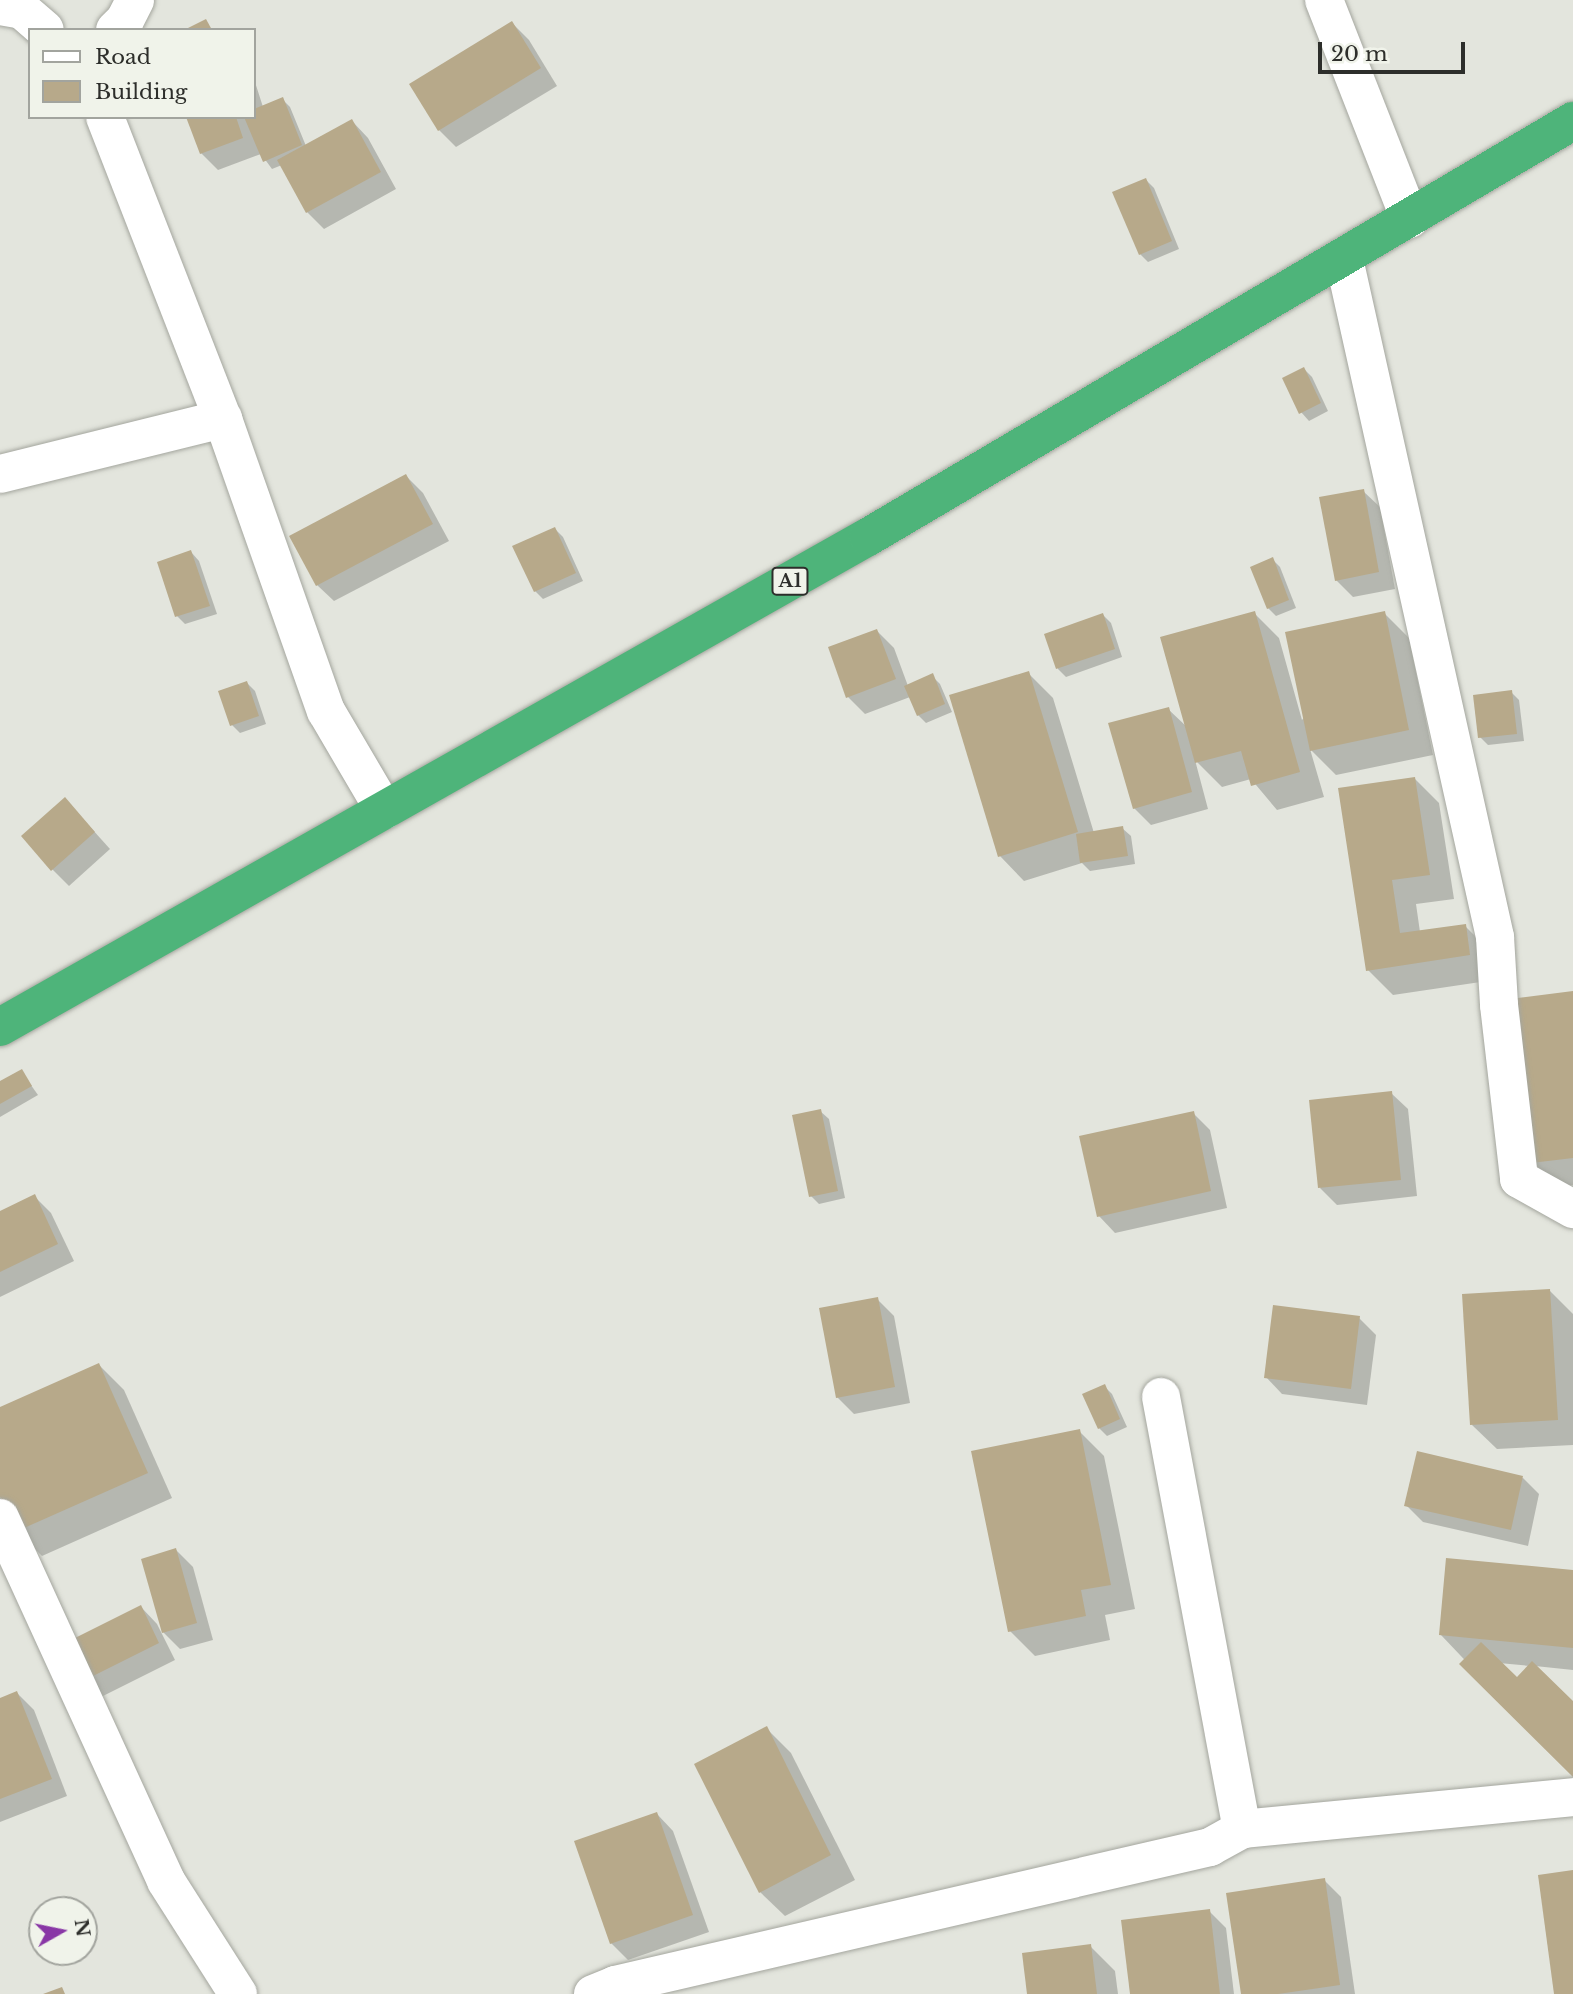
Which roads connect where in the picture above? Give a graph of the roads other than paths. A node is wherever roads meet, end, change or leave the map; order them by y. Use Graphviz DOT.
graph roads {
  1 [pos="135,0"];
  2 [pos="1324,0"];
  3 [pos="0,6"];
  4 [pos="43,28"];
  5 [pos="118,28"];
  6 [pos="106,119"];
  7 [pos="1573,121"];
  8 [pos="1410,219"];
  9 [pos="1344,259"];
  10 [pos="223,419"];
  11 [pos="0,474"];
  12 [pos="384,810"];
  13 [pos="0,1027"];
  14 [pos="1573,1209"];
  15 [pos="1161,1397"];
  16 [pos="0,1518"];
  17 [pos="1573,1797"];
  18 [pos="1242,1829"];
  19 [pos="238,1994"];
  20 [pos="593,1994"];
  1 -- 5 [label="street"];
  2 -- 8 [label="street"];
  3 -- 4 [label="street"];
  6 -- 10 [label="street"];
  7 -- 8 [label="highway, A1"];
  8 -- 9 [label="highway, A1"];
  9 -- 12 [label="highway, A1"];
  9 -- 14 [label="street"];
  10 -- 11 [label="street"];
  10 -- 12 [label="street"];
  12 -- 13 [label="highway, A1"];
  15 -- 18 [label="street"];
  16 -- 19 [label="street"];
  17 -- 18 [label="street"];
  18 -- 20 [label="street"];
}
